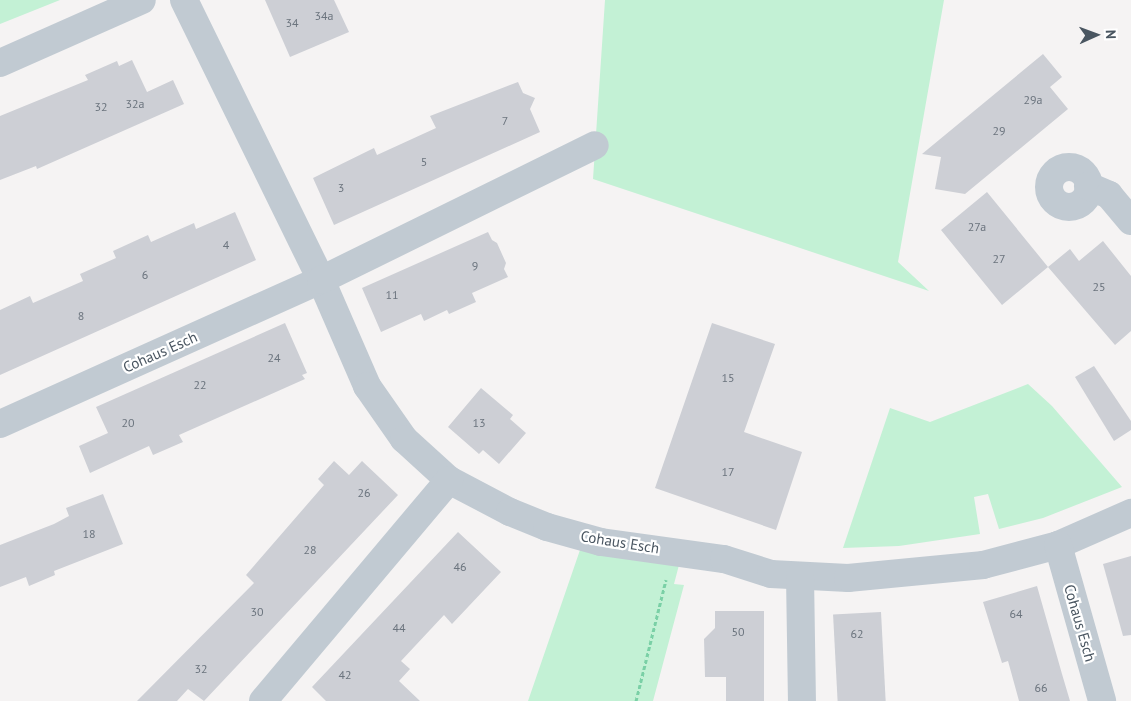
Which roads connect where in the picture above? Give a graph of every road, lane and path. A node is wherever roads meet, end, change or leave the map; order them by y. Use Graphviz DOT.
graph roads {
  1 [pos="142,0"];
  2 [pos="184,0"];
  3 [pos="0,63"];
  4 [pos="595,146"];
  5 [pos="1088,186"];
  6 [pos="1131,221"];
  7 [pos="321,280"];
  8 [pos="0,424"];
  9 [pos="449,480"];
  10 [pos="1131,513"];
  11 [pos="1058,545"];
  12 [pos="674,551"];
  13 [pos="800,576"];
  14 [pos="263,701"];
  15 [pos="636,701"];
  16 [pos="802,701"];
  17 [pos="1102,701"];
  1 -- 3 [label="street"];
  2 -- 7 [label="street, Cohaus Esch"];
  4 -- 7 [label="street, Cohaus Esch"];
  5 -- 6 [label="street"];
  7 -- 8 [label="street, Cohaus Esch"];
  7 -- 9 [label="street, Cohaus Esch"];
  9 -- 12 [label="street, Cohaus Esch"];
  9 -- 14 [label="street"];
  10 -- 11 [label="street, Cohaus Esch"];
  11 -- 13 [label="street, Cohaus Esch"];
  11 -- 17 [label="street, Cohaus Esch"];
  12 -- 13 [label="street, Cohaus Esch"];
  12 -- 15 [label="path"];
  13 -- 16 [label="street"];
}
